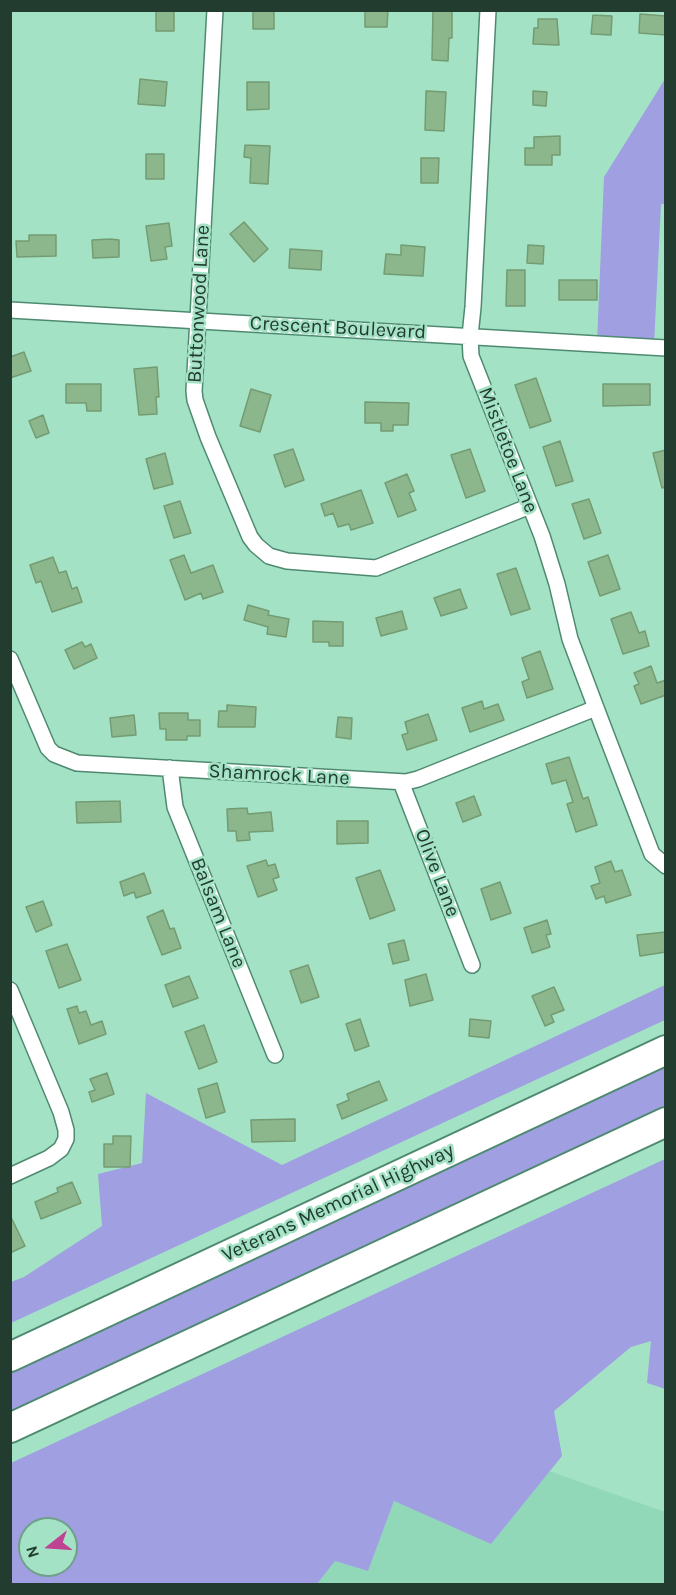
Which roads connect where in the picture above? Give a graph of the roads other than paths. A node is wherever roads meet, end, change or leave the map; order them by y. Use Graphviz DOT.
graph roads {
  1 [pos="215,10"];
  2 [pos="488,10"];
  3 [pos="10,310"];
  4 [pos="197,320"];
  5 [pos="470,336"];
  6 [pos="666,348"];
  7 [pos="530,506"];
  8 [pos="10,659"];
  9 [pos="16,689"];
  10 [pos="596,708"];
  11 [pos="170,768"];
  12 [pos="401,782"];
  13 [pos="666,866"];
  14 [pos="472,965"];
  15 [pos="10,990"];
  16 [pos="666,1050"];
  17 [pos="276,1055"];
  18 [pos="666,1122"];
  19 [pos="10,1176"];
  20 [pos="12,1356"];
  21 [pos="18,1425"];
  1 -- 4 [label="street, Buttonwood Lane"];
  2 -- 5 [label="street, Mistletoe Lane"];
  3 -- 4 [label="street, Crescent Boulevard"];
  4 -- 5 [label="street, Crescent Boulevard"];
  4 -- 7 [label="street, Buttonwood Lane"];
  5 -- 6 [label="street, Crescent Boulevard"];
  5 -- 7 [label="street, Mistletoe Lane"];
  7 -- 10 [label="street, Mistletoe Lane"];
  8 -- 9 [label="street, Shamrock Lane"];
  9 -- 11 [label="street, Shamrock Lane"];
  10 -- 12 [label="street, Shamrock Lane"];
  10 -- 13 [label="street, Mistletoe Lane"];
  11 -- 12 [label="street, Shamrock Lane"];
  11 -- 17 [label="street, Balsam Lane"];
  12 -- 14 [label="street, Olive Lane"];
  15 -- 19 [label="street"];
  16 -- 20 [label="highway, Veterans Memorial Highway"];
  18 -- 21 [label="highway"];
}
